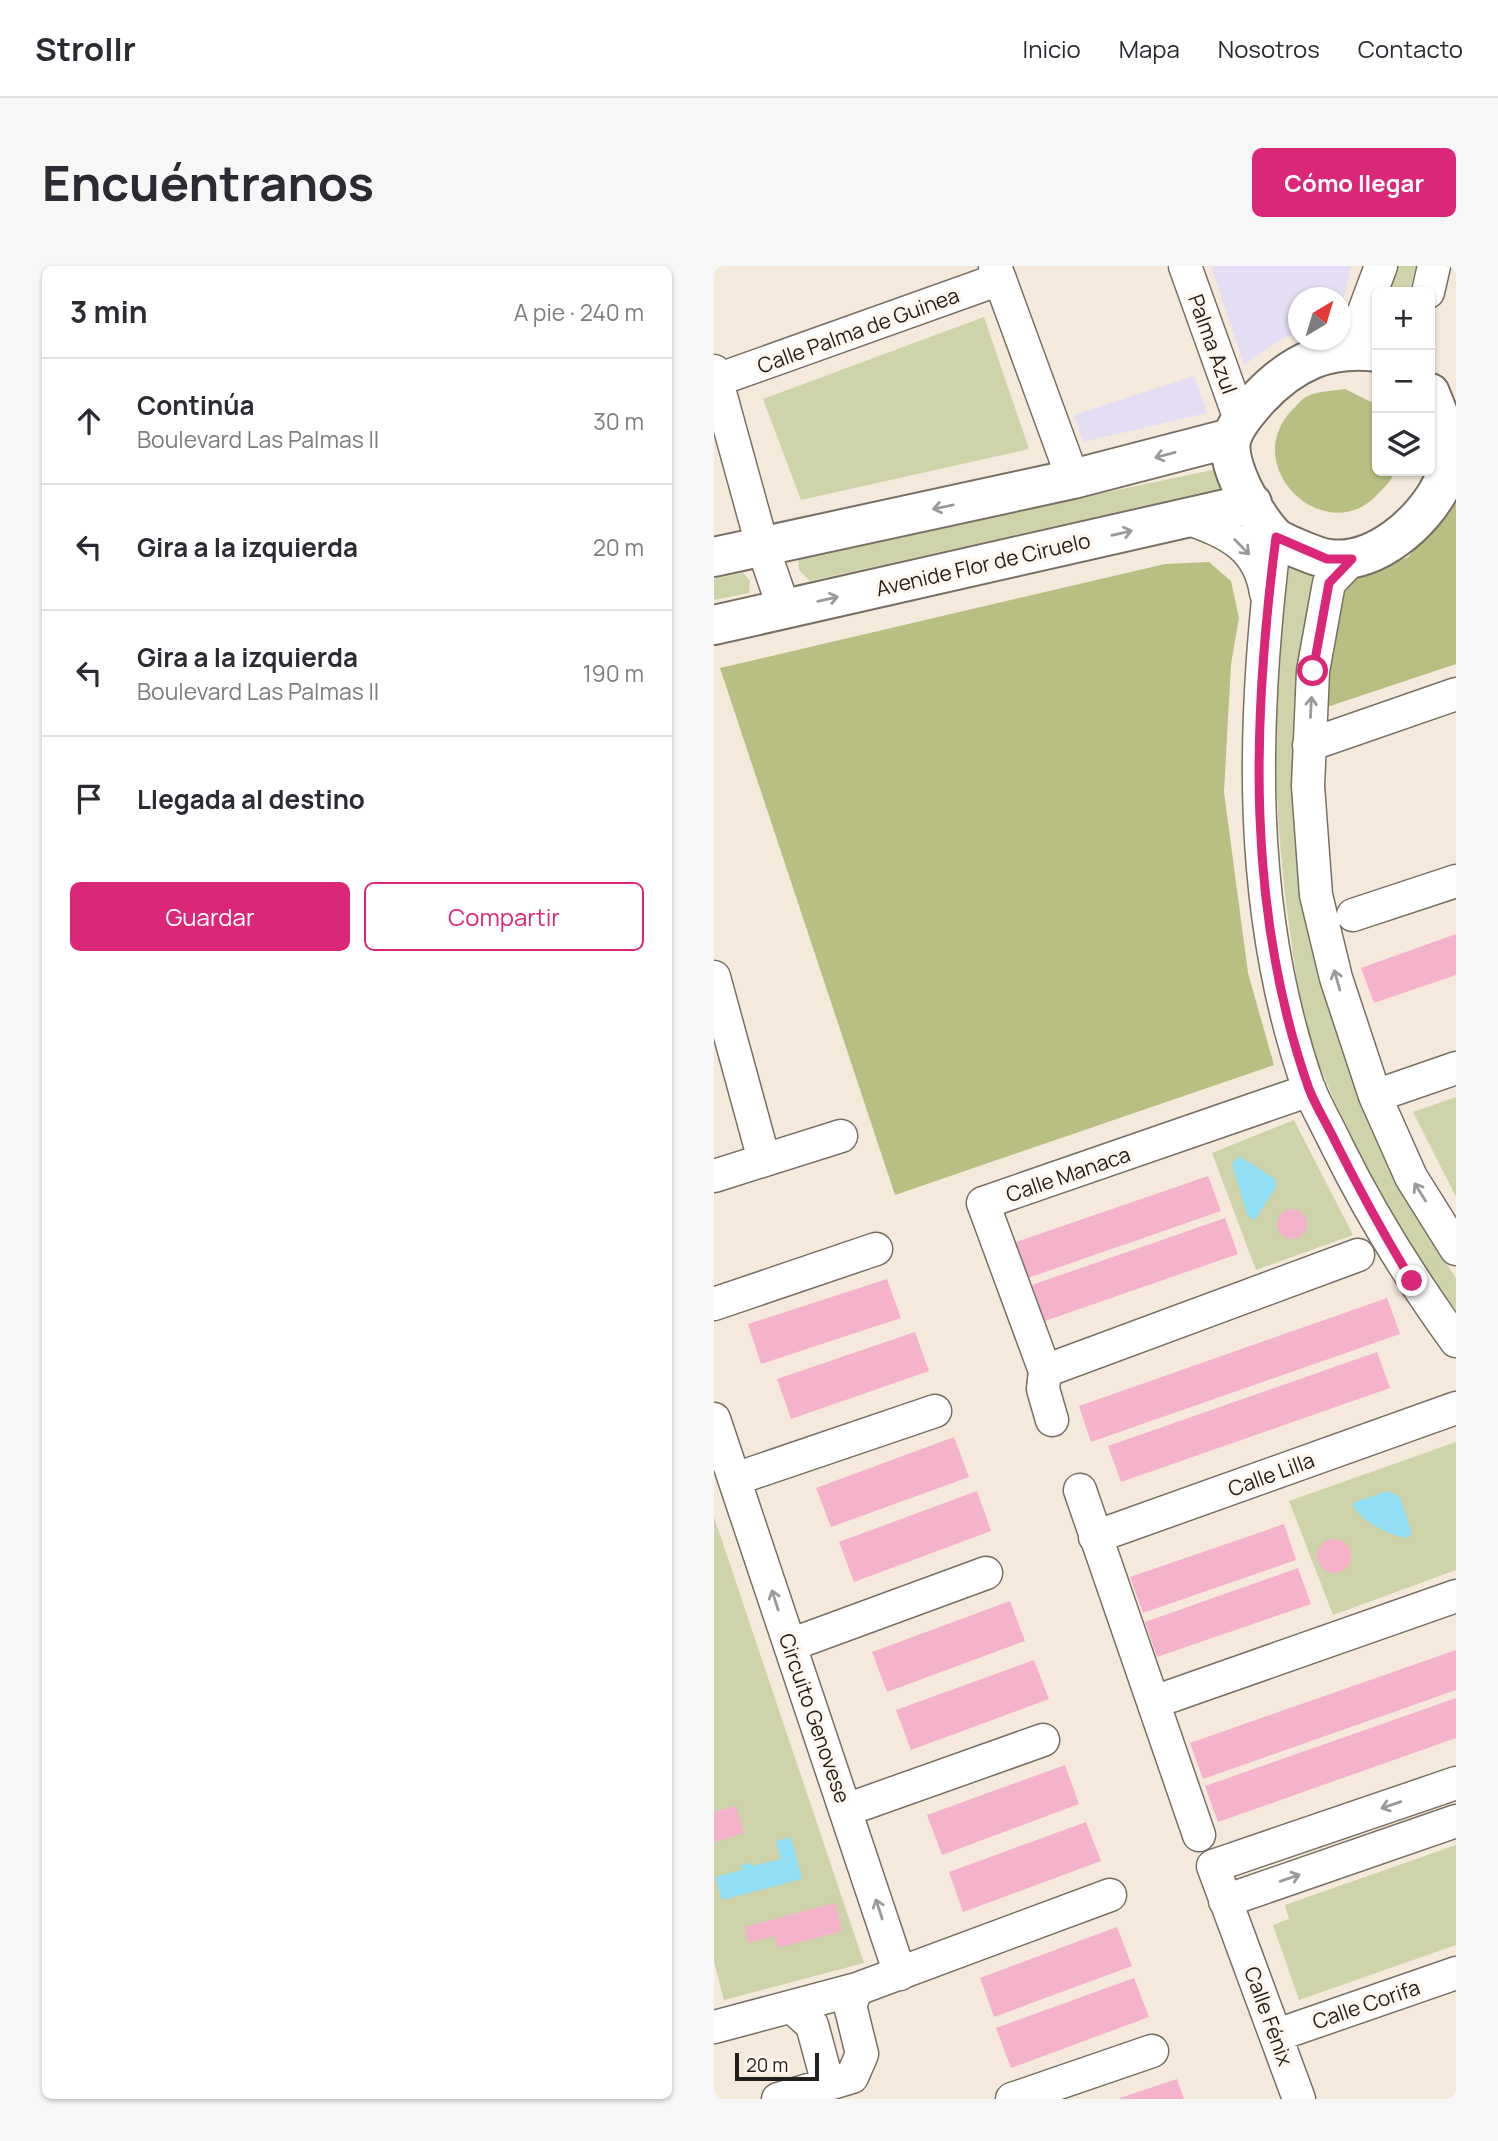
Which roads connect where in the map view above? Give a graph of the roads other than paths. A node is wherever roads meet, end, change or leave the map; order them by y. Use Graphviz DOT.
graph roads {
  1 [pos="1185,266"];
  2 [pos="1381,266"];
  3 [pos="1434,266"];
  4 [pos="998,273"];
  5 [pos="1429,287"];
  6 [pos="1364,350"];
  7 [pos="716,375"];
  8 [pos="1456,379"];
  9 [pos="1435,380"];
  10 [pos="1435,406"];
  11 [pos="1236,430"];
  12 [pos="1453,465"];
  13 [pos="1073,479"];
  14 [pos="1252,503"];
  15 [pos="1187,518"];
  16 [pos="1276,537"];
  17 [pos="762,545"];
  18 [pos="714,557"];
  19 [pos="1352,559"];
  20 [pos="1267,602"];
  21 [pos="784,609"];
  22 [pos="714,625"];
  23 [pos="1456,694"];
  24 [pos="1309,745"];
  25 [pos="1456,881"];
  26 [pos="1353,915"];
  27 [pos="714,977"];
  28 [pos="1456,1068"];
  29 [pos="1388,1092"];
  30 [pos="1296,1095"];
  31 [pos="841,1136"];
  32 [pos="764,1160"];
  33 [pos="714,1176"];
  34 [pos="876,1249"];
  35 [pos="1456,1250"];
  36 [pos="1359,1255"];
  37 [pos="714,1304"];
  38 [pos="1456,1341"];
  39 [pos="1045,1371"];
  40 [pos="1451,1409"];
  41 [pos="935,1411"];
  42 [pos="714,1419"];
  43 [pos="1052,1420"];
  44 [pos="735,1479"];
  45 [pos="1080,1490"];
  46 [pos="1095,1537"];
  47 [pos="986,1573"];
  48 [pos="1456,1597"];
  49 [pos="790,1645"];
  50 [pos="1154,1702"];
  51 [pos="1043,1740"];
  52 [pos="1456,1783"];
  53 [pos="846,1810"];
  54 [pos="1456,1821"];
  55 [pos="1199,1835"];
  56 [pos="1110,1895"];
  57 [pos="1225,1901"];
  58 [pos="1456,1973"];
  59 [pos="900,1974"];
  60 [pos="854,2002"];
  61 [pos="802,2016"];
  62 [pos="714,2027"];
  63 [pos="1277,2035"];
  64 [pos="1152,2051"];
  65 [pos="828,2084"];
  66 [pos="778,2099"];
  67 [pos="1012,2099"];
  68 [pos="1299,2099"];
  1 -- 11 [label="street, Palma Azul"];
  2 -- 6 [label="street"];
  3 -- 5 [label="street"];
  4 -- 7 [label="street, Calle Palma de Guinea"];
  4 -- 13 [label="street, Calle Palma de Guinea"];
  6 -- 11 [label="main road"];
  7 -- 17 [label="street"];
  8 -- 9 [label="main road"];
  10 -- 12 [label="main road"];
  11 -- 13 [label="main road, one-way"];
  11 -- 14 [label="main road"];
  12 -- 19 [label="main road"];
  13 -- 17 [label="main road, one-way"];
  14 -- 15 [label="main road, Avenide Flor de Ciruelo"];
  14 -- 16 [label="main road"];
  15 -- 20 [label="street, one-way"];
  21 -- 15 [label="main road, Avenide Flor de Ciruelo, one-way"];
  16 -- 19 [label="main road"];
  16 -- 20 [label="street"];
  17 -- 18 [label="main road"];
  17 -- 21 [label="street"];
  24 -- 19 [label="street, one-way"];
  20 -- 30 [label="street"];
  21 -- 22 [label="main road, Avenide Flor de Ciruelo"];
  23 -- 24 [label="street"];
  29 -- 24 [label="street, one-way"];
  25 -- 26 [label="street"];
  27 -- 32 [label="street"];
  28 -- 29 [label="street"];
  35 -- 29 [label="street, one-way"];
  30 -- 38 [label="street"];
  30 -- 39 [label="street, Calle Manaca"];
  31 -- 32 [label="street"];
  32 -- 33 [label="street"];
  34 -- 37 [label="street"];
  36 -- 39 [label="street"];
  39 -- 43 [label="street, Calle Manaca"];
  40 -- 46 [label="street, Calle Lilla"];
  41 -- 44 [label="street"];
  42 -- 44 [label="street, Circuito Genovese"];
  49 -- 44 [label="street, Circuito Genovese, one-way"];
  45 -- 46 [label="street"];
  46 -- 50 [label="street"];
  47 -- 49 [label="street"];
  48 -- 50 [label="street"];
  49 -- 53 [label="street, Circuito Genovese"];
  50 -- 55 [label="street"];
  51 -- 53 [label="street"];
  52 -- 57 [label="street, Calle Fénix, one-way"];
  59 -- 53 [label="street, Circuito Genovese, one-way"];
  57 -- 54 [label="street, one-way"];
  56 -- 59 [label="street"];
  57 -- 63 [label="street, Calle Fénix"];
  58 -- 63 [label="street, Calle Corifa"];
  59 -- 60 [label="street"];
  60 -- 61 [label="street"];
  60 -- 65 [label="street"];
  61 -- 62 [label="street"];
  61 -- 65 [label="street"];
  63 -- 68 [label="street, Calle Fénix"];
  64 -- 67 [label="street"];
  65 -- 66 [label="street"];
}
